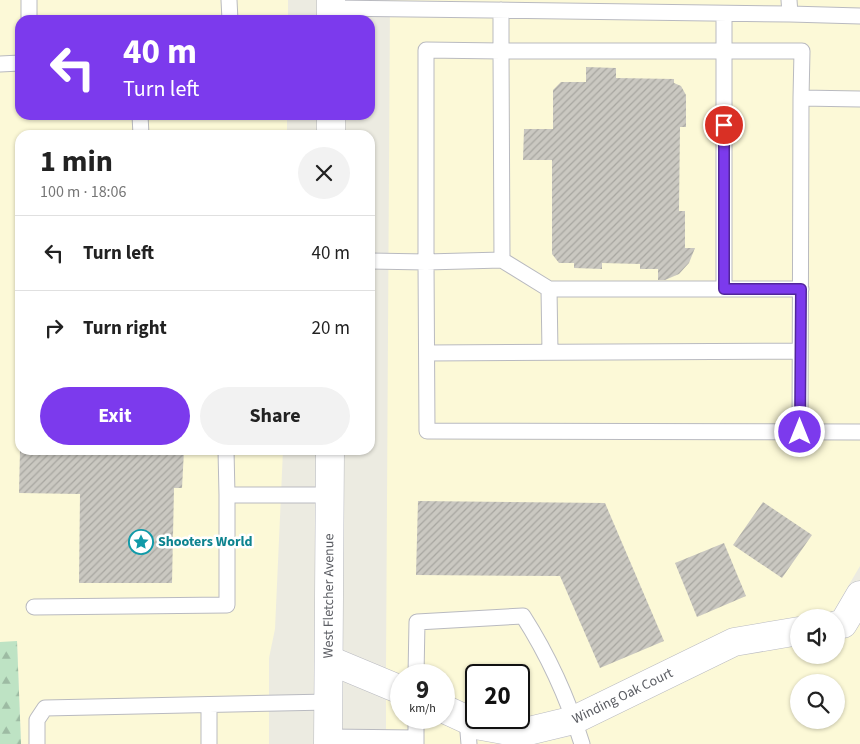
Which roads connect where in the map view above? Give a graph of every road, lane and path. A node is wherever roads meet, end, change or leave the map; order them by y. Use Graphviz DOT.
graph roads {
  1 [pos="29,0"];
  2 [pos="229,0"];
  3 [pos="401,5"];
  4 [pos="790,7"];
  5 [pos="331,9"];
  6 [pos="501,10"];
  7 [pos="724,14"];
  8 [pos="29,15"];
  9 [pos="230,15"];
  10 [pos="860,16"];
  11 [pos="501,51"];
  12 [pos="724,51"];
  13 [pos="15,63"];
  14 [pos="0,64"];
  15 [pos="801,98"];
  16 [pos="860,99"];
  17 [pos="502,260"];
  18 [pos="375,261"];
  19 [pos="426,262"];
  20 [pos="548,289"];
  21 [pos="724,289"];
  22 [pos="801,289"];
  23 [pos="800,351"];
  24 [pos="550,352"];
  25 [pos="426,353"];
  26 [pos="800,432"];
  27 [pos="860,432"];
  28 [pos="226,455"];
  29 [pos="330,455"];
  30 [pos="227,495"];
  31 [pos="330,495"];
  32 [pos="860,595"];
  33 [pos="34,607"];
  34 [pos="845,621"];
  35 [pos="790,633"];
  36 [pos="329,660"];
  37 [pos="416,664"];
  38 [pos="390,685"];
  39 [pos="328,702"];
  40 [pos="209,705"];
  41 [pos="460,724"];
  42 [pos="578,732"];
  43 [pos="328,741"];
  44 [pos="416,741"];
  45 [pos="38,744"];
  46 [pos="209,744"];
  1 -- 8 [label="lane"];
  2 -- 9 [label="lane"];
  3 -- 5 [label="lane"];
  3 -- 6 [label="lane"];
  4 -- 7 [label="lane"];
  4 -- 10 [label="lane"];
  6 -- 7 [label="lane"];
  6 -- 11 [label="lane"];
  7 -- 12 [label="lane"];
  11 -- 12 [label="lane"];
  11 -- 17 [label="lane"];
  11 -- 19 [label="lane"];
  12 -- 15 [label="lane"];
  12 -- 21 [label="lane"];
  13 -- 14 [label="lane"];
  15 -- 16 [label="lane"];
  15 -- 22 [label="lane"];
  17 -- 19 [label="lane"];
  17 -- 20 [label="lane"];
  18 -- 19 [label="lane"];
  19 -- 25 [label="lane"];
  20 -- 21 [label="lane"];
  20 -- 24 [label="lane"];
  21 -- 22 [label="lane"];
  22 -- 23 [label="lane"];
  23 -- 24 [label="lane"];
  23 -- 26 [label="lane"];
  24 -- 25 [label="lane"];
  25 -- 26 [label="lane"];
  26 -- 27 [label="lane"];
  28 -- 30 [label="lane"];
  29 -- 31 [label="street, West Fletcher Avenue"];
  30 -- 31 [label="lane"];
  30 -- 33 [label="lane"];
  31 -- 36 [label="street, West Fletcher Avenue"];
  32 -- 34 [label="street"];
  35 -- 42 [label="street, Winding Oak Court"];
  36 -- 38 [label="street"];
  36 -- 39 [label="street, West Fletcher Avenue"];
  37 -- 42 [label="lane"];
  39 -- 40 [label="lane"];
  39 -- 43 [label="street, West Fletcher Avenue"];
  40 -- 45 [label="lane"];
  40 -- 46 [label="lane"];
  41 -- 42 [label="street, Winding Oak Court"];
  43 -- 44 [label="lane"];
}
